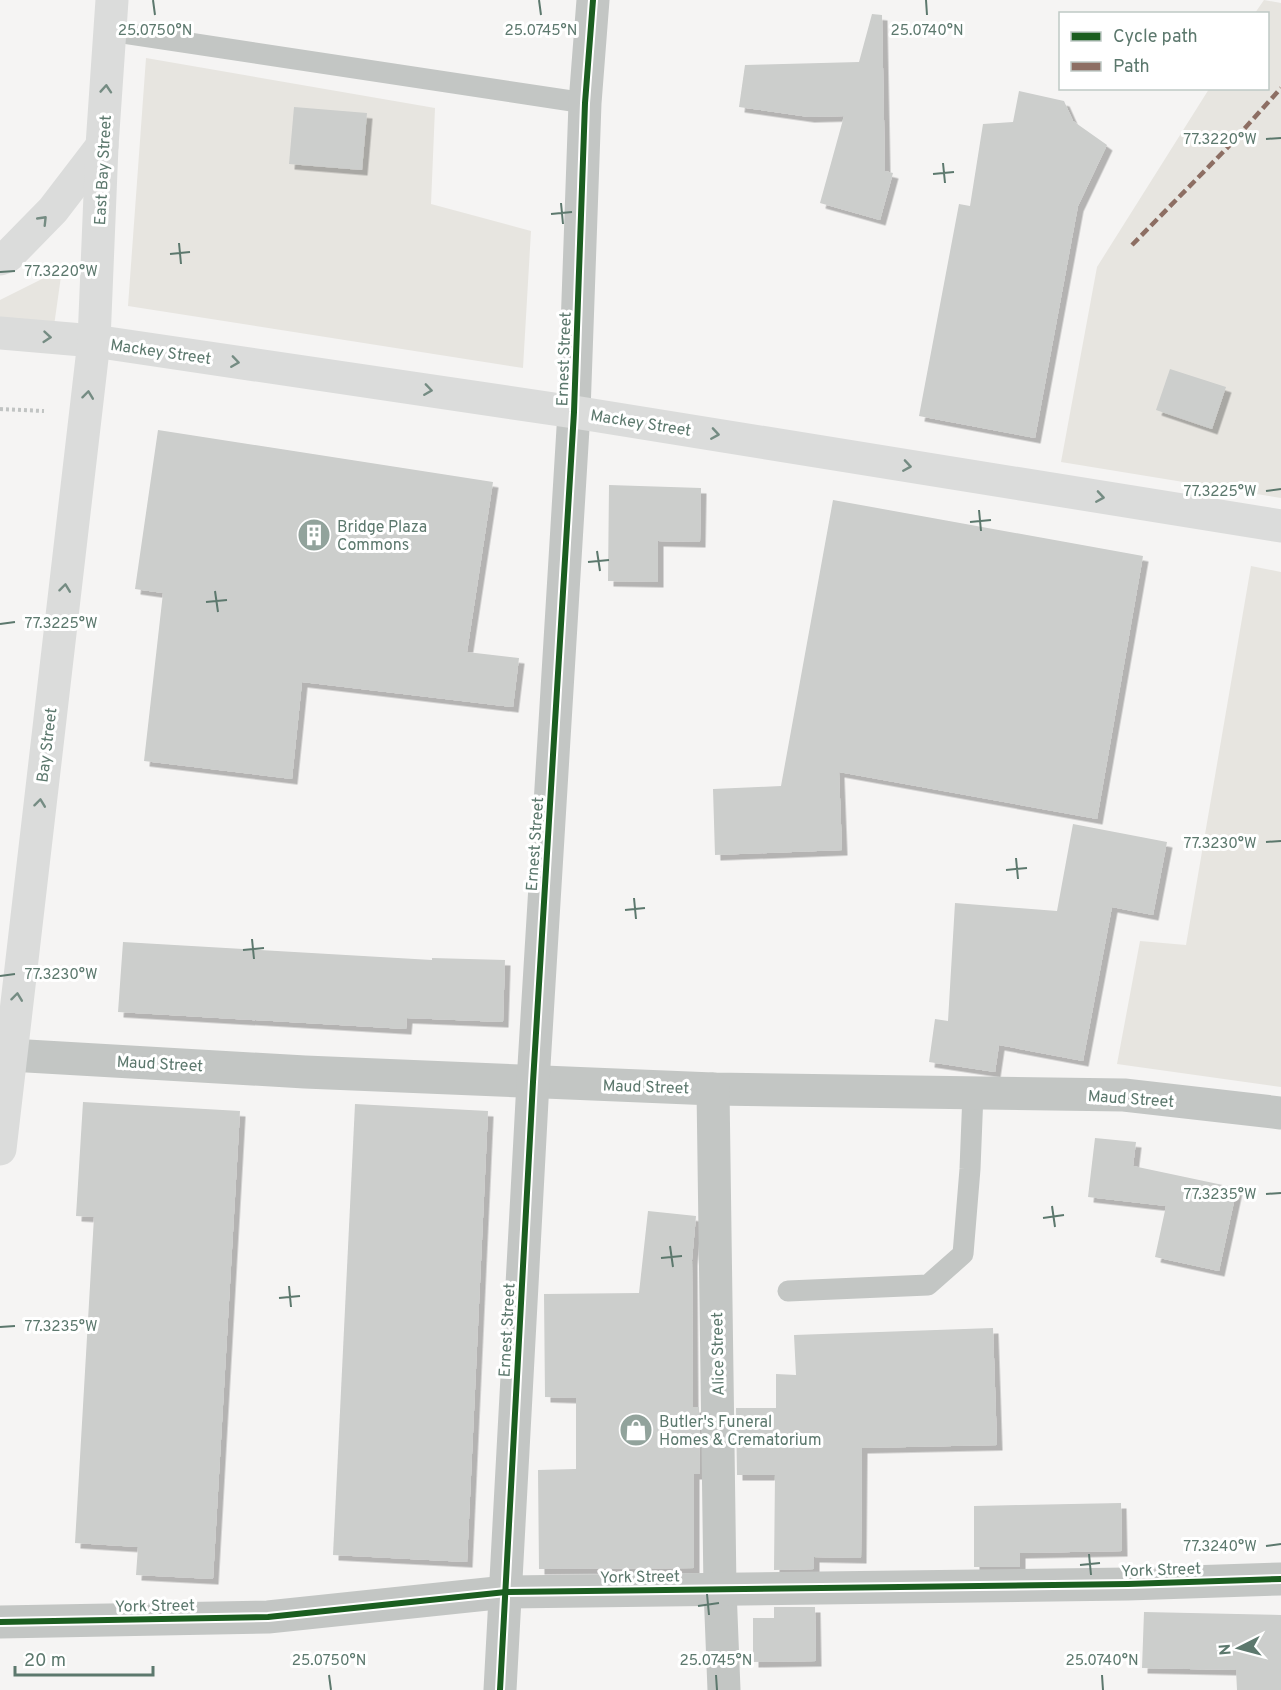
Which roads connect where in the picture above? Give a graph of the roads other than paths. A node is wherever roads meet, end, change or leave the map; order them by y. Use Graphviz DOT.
graph roads {
  1 [pos="593,0"];
  2 [pos="110,16"];
  3 [pos="585,103"];
  4 [pos="102,146"];
  5 [pos="0,259"];
  6 [pos="0,333"];
  7 [pos="94,341"];
  8 [pos="574,412"];
  9 [pos="1281,526"];
  10 [pos="10,1055"];
  11 [pos="533,1082"];
  12 [pos="713,1089"];
  13 [pos="972,1093"];
  14 [pos="1281,1113"];
  15 [pos="0,1149"];
  16 [pos="788,1291"];
  17 [pos="1281,1579"];
  18 [pos="720,1588"];
  19 [pos="506,1592"];
  20 [pos="0,1622"];
  21 [pos="500,1690"];
  22 [pos="724,1690"];
  1 -- 3 [label="street, Ernest Street"];
  2 -- 3 [label="lane"];
  4 -- 2 [label="main road, East Bay Street, one-way"];
  3 -- 8 [label="street, Ernest Street"];
  5 -- 4 [label="main road, one-way"];
  4 -- 7 [label="main road, East Bay Street"];
  6 -- 7 [label="main road, Mackey Street, one-way"];
  7 -- 8 [label="main road, Mackey Street, one-way"];
  10 -- 7 [label="main road, Bay Street, one-way"];
  8 -- 9 [label="main road, Mackey Street, one-way"];
  8 -- 11 [label="street, Ernest Street"];
  10 -- 11 [label="street, Maud Street"];
  10 -- 15 [label="main road, Bay Street"];
  11 -- 12 [label="street, Maud Street"];
  11 -- 19 [label="street, Ernest Street"];
  12 -- 13 [label="street, Maud Street"];
  12 -- 18 [label="street, Alice Street"];
  13 -- 14 [label="street, Maud Street"];
  13 -- 16 [label="lane"];
  17 -- 18 [label="street, York Street"];
  18 -- 19 [label="street, York Street"];
  18 -- 22 [label="street, Alice Street"];
  19 -- 20 [label="street, York Street"];
  19 -- 21 [label="street, Ernest Street"];
}
